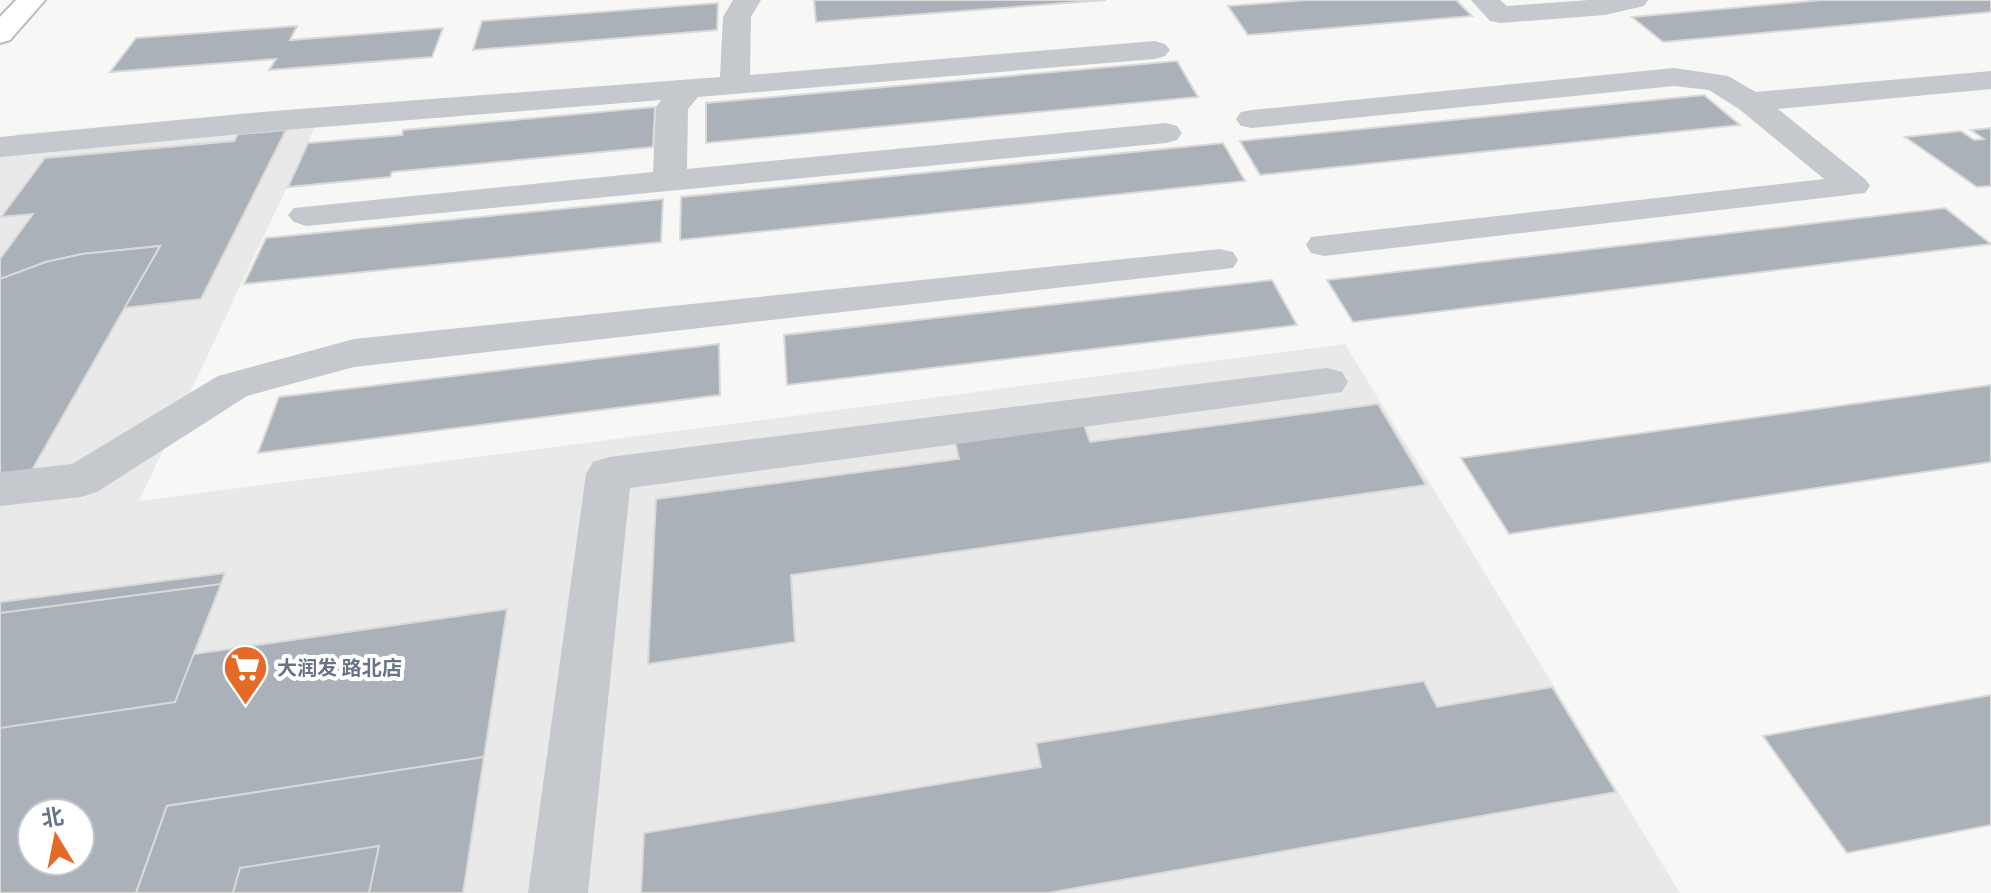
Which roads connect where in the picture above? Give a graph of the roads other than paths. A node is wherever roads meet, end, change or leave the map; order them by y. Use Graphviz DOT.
graph roads {
  1 [pos="31,0"];
  2 [pos="747,0"];
  3 [pos="1485,0"];
  4 [pos="1634,0"];
  5 [pos="0,34"];
  6 [pos="1155,50"];
  7 [pos="1991,80"];
  8 [pos="735,85"];
  9 [pos="689,89"];
  10 [pos="1750,102"];
  11 [pos="1252,119"];
  12 [pos="1166,133"];
  13 [pos="0,147"];
  14 [pos="670,180"];
  15 [pos="306,215"];
  16 [pos="1324,245"];
  17 [pos="1220,260"];
  18 [pos="1327,382"];
  19 [pos="0,489"];
  20 [pos="558,893"];
  1 -- 5 [label="main road"];
  2 -- 8 [label="street"];
  3 -- 4 [label="street"];
  6 -- 8 [label="street"];
  7 -- 10 [label="street"];
  8 -- 9 [label="street"];
  9 -- 13 [label="street"];
  9 -- 14 [label="street"];
  10 -- 11 [label="street"];
  10 -- 16 [label="street"];
  12 -- 14 [label="street"];
  14 -- 15 [label="street"];
  17 -- 19 [label="street"];
  18 -- 20 [label="street"];
}
